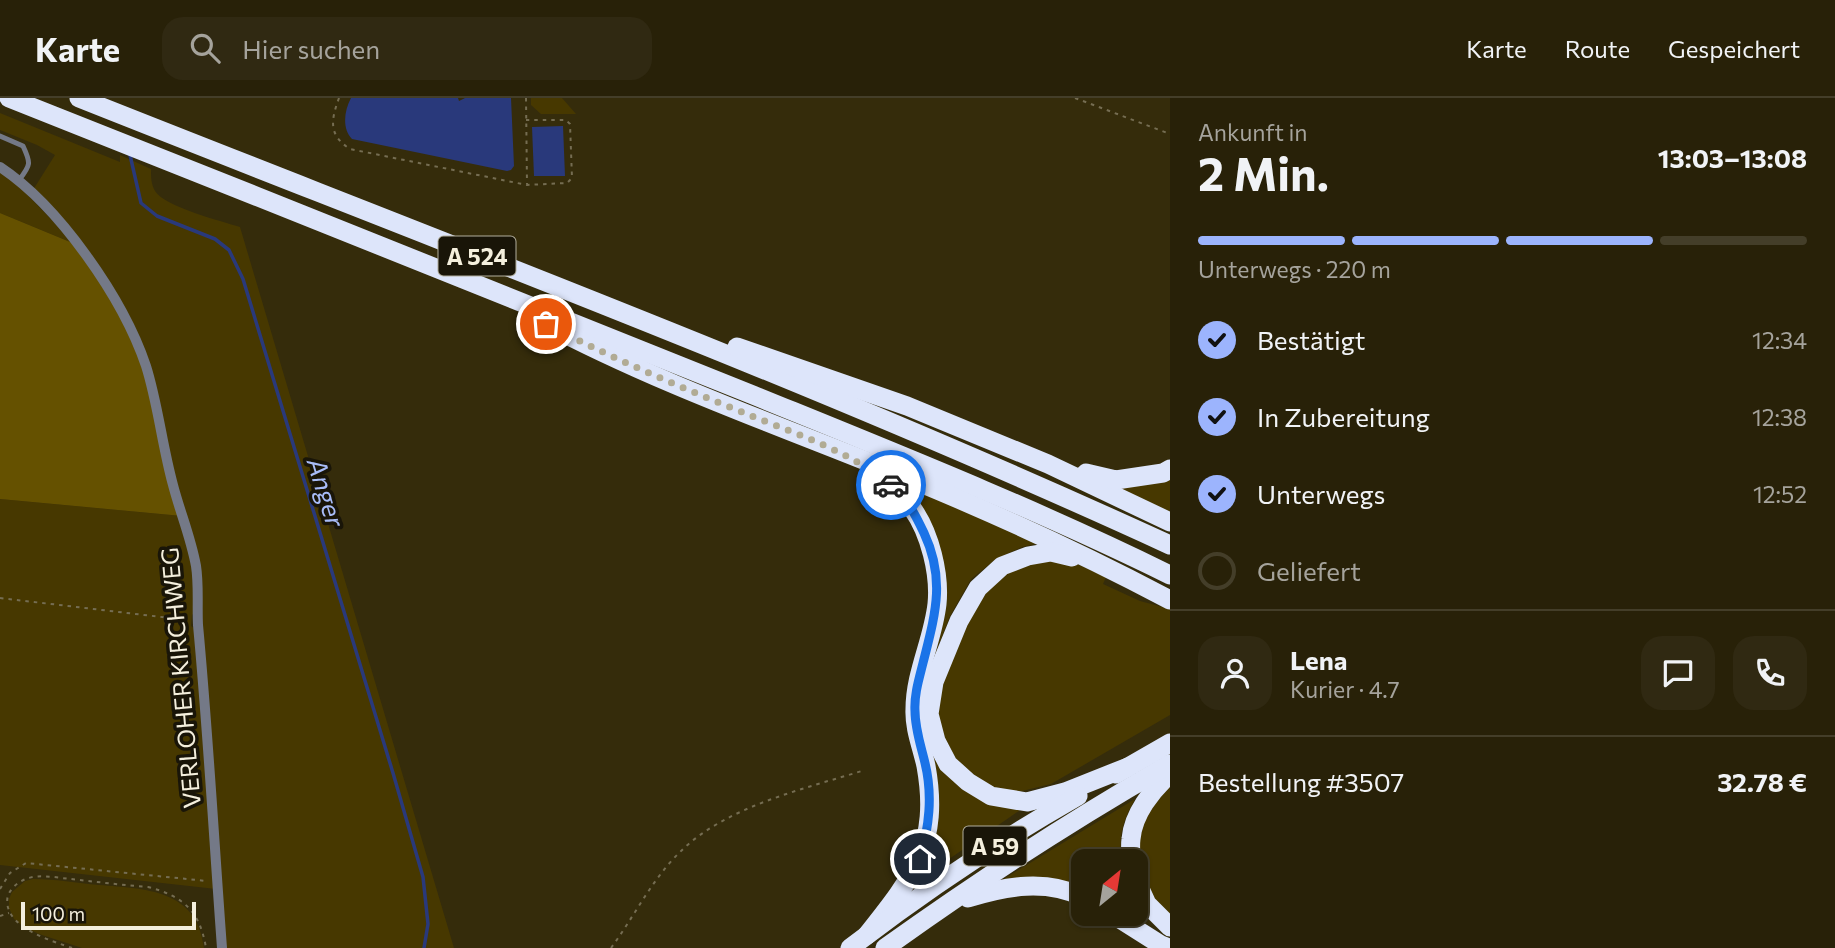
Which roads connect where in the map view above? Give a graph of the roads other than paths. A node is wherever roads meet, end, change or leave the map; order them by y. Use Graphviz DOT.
graph roads {
  1 [pos="9,98"];
  2 [pos="79,98"];
  3 [pos="0,136"];
  4 [pos="0,167"];
  5 [pos="19,180"];
  6 [pos="457,277"];
  7 [pos="638,320"];
  8 [pos="836,450"];
  9 [pos="1048,464"];
  10 [pos="1170,470"];
  11 [pos="1170,522"];
  12 [pos="1170,545"];
  13 [pos="1170,575"];
  14 [pos="1130,579"];
  15 [pos="1170,600"];
  16 [pos="1170,743"];
  17 [pos="1170,764"];
  18 [pos="1128,767"];
  19 [pos="1170,774"];
  20 [pos="1130,849"];
  21 [pos="1071,893"];
  22 [pos="1148,905"];
  23 [pos="944,906"];
  24 [pos="1131,926"];
  25 [pos="1170,928"];
  26 [pos="867,935"];
  27 [pos="222,948"];
  28 [pos="850,948"];
  29 [pos="885,948"];
  30 [pos="1169,948"];
  1 -- 6 [label="highway, A 524"];
  2 -- 7 [label="highway, A 524"];
  3 -- 5 [label="lane"];
  4 -- 5 [label="street, VERLOHER KIRCHWEG"];
  5 -- 27 [label="street, VERLOHER KIRCHWEG"];
  6 -- 8 [label="highway"];
  6 -- 13 [label="highway, A 524"];
  7 -- 9 [label="highway"];
  7 -- 12 [label="highway, A 524"];
  8 -- 14 [label="highway"];
  8 -- 26 [label="highway"];
  9 -- 10 [label="highway"];
  9 -- 11 [label="highway"];
  14 -- 15 [label="highway"];
  14 -- 18 [label="highway"];
  16 -- 18 [label="highway, A 59"];
  17 -- 23 [label="highway, A 59"];
  18 -- 26 [label="highway, A 59"];
  19 -- 20 [label="highway"];
  21 -- 23 [label="highway"];
  22 -- 25 [label="highway"];
  23 -- 29 [label="highway, A 59"];
  24 -- 30 [label="highway"];
  26 -- 28 [label="highway, A 59"];
}
